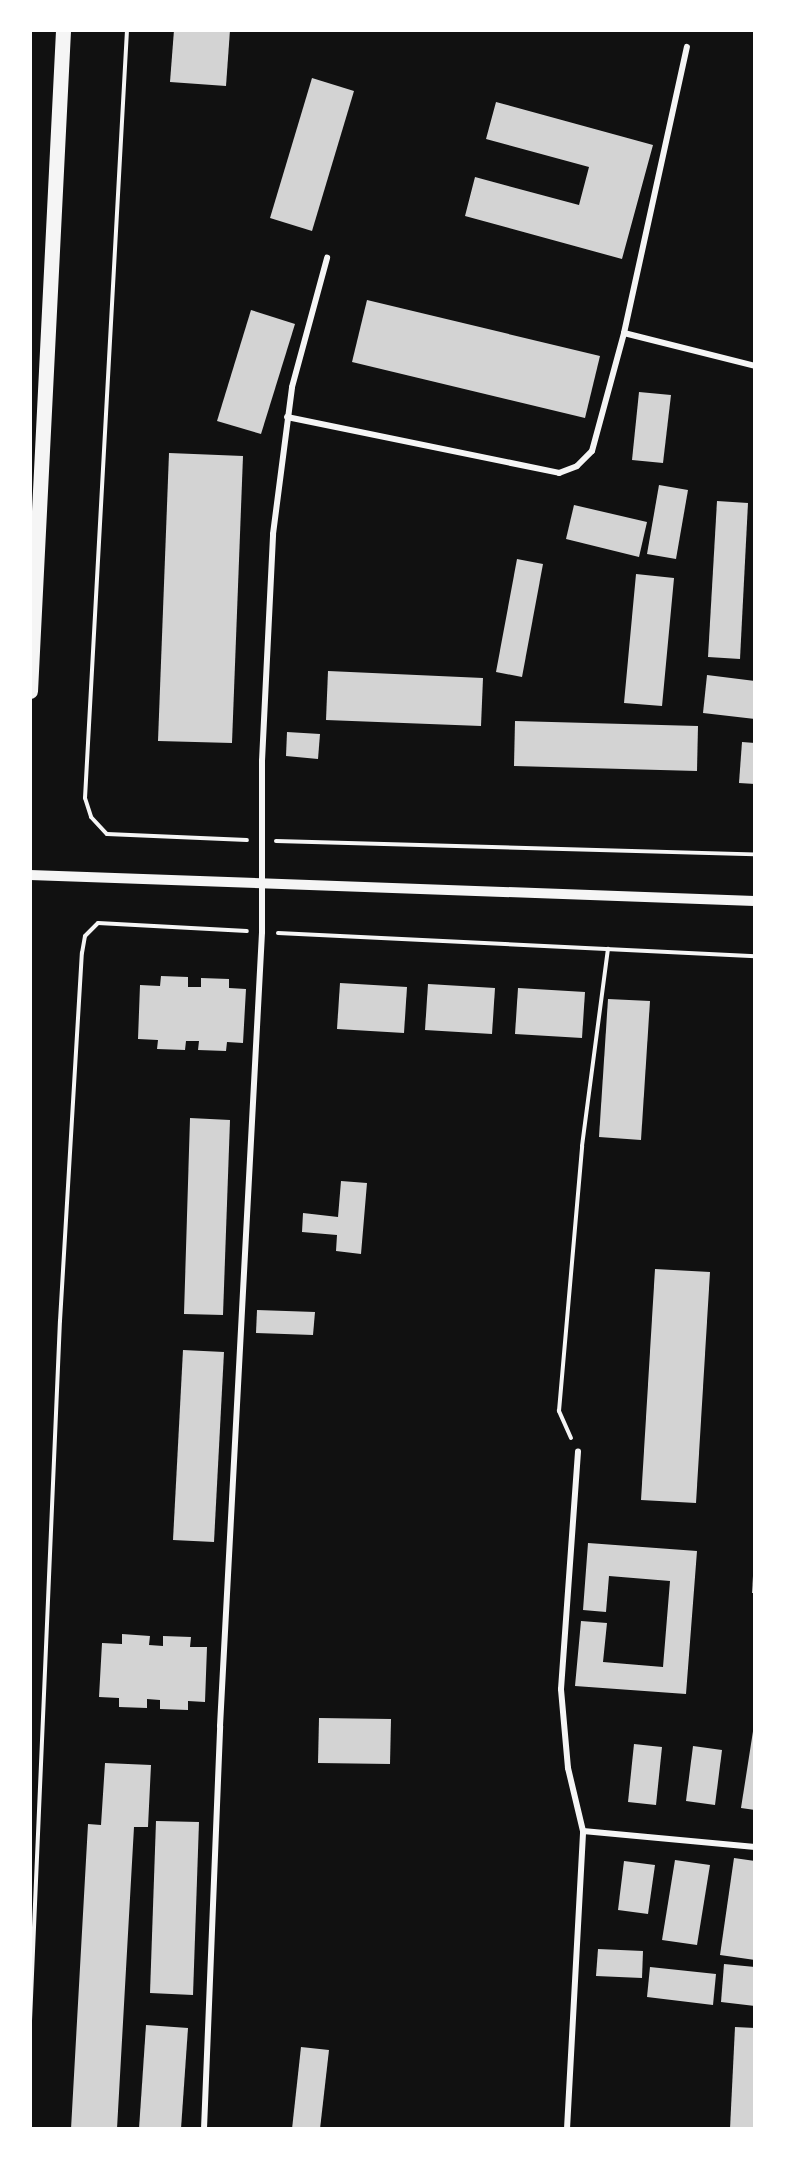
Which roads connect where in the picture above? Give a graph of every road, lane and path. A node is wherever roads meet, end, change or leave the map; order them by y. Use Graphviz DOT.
graph roads {
  1 [pos="63,30"];
  2 [pos="127,30"];
  3 [pos="687,47"];
  4 [pos="327,258"];
  5 [pos="624,333"];
  6 [pos="755,366"];
  7 [pos="287,417"];
  8 [pos="34,542"];
  9 [pos="30,691"];
  10 [pos="262,841"];
  11 [pos="755,854"];
  12 [pos="30,875"];
  13 [pos="263,883"];
  14 [pos="755,901"];
  15 [pos="262,932"];
  16 [pos="608,949"];
  17 [pos="755,956"];
  18 [pos="578,1452"];
  19 [pos="583,1831"];
  20 [pos="755,1847"];
  21 [pos="30,2020"];
  22 [pos="204,2129"];
  23 [pos="567,2129"];
  1 -- 8 [label="main road"];
  2 -- 10 [label="path"];
  3 -- 5 [label="street"];
  4 -- 7 [label="street"];
  5 -- 6 [label="street"];
  5 -- 7 [label="street"];
  7 -- 10 [label="street"];
  8 -- 9 [label="main road"];
  10 -- 11 [label="path"];
  10 -- 13 [label="street"];
  12 -- 13 [label="street"];
  13 -- 14 [label="street"];
  13 -- 15 [label="street"];
  15 -- 16 [label="path"];
  15 -- 21 [label="path"];
  15 -- 22 [label="street"];
  16 -- 17 [label="path"];
  16 -- 18 [label="path"];
  18 -- 19 [label="street"];
  19 -- 20 [label="street"];
  19 -- 23 [label="street"];
}
